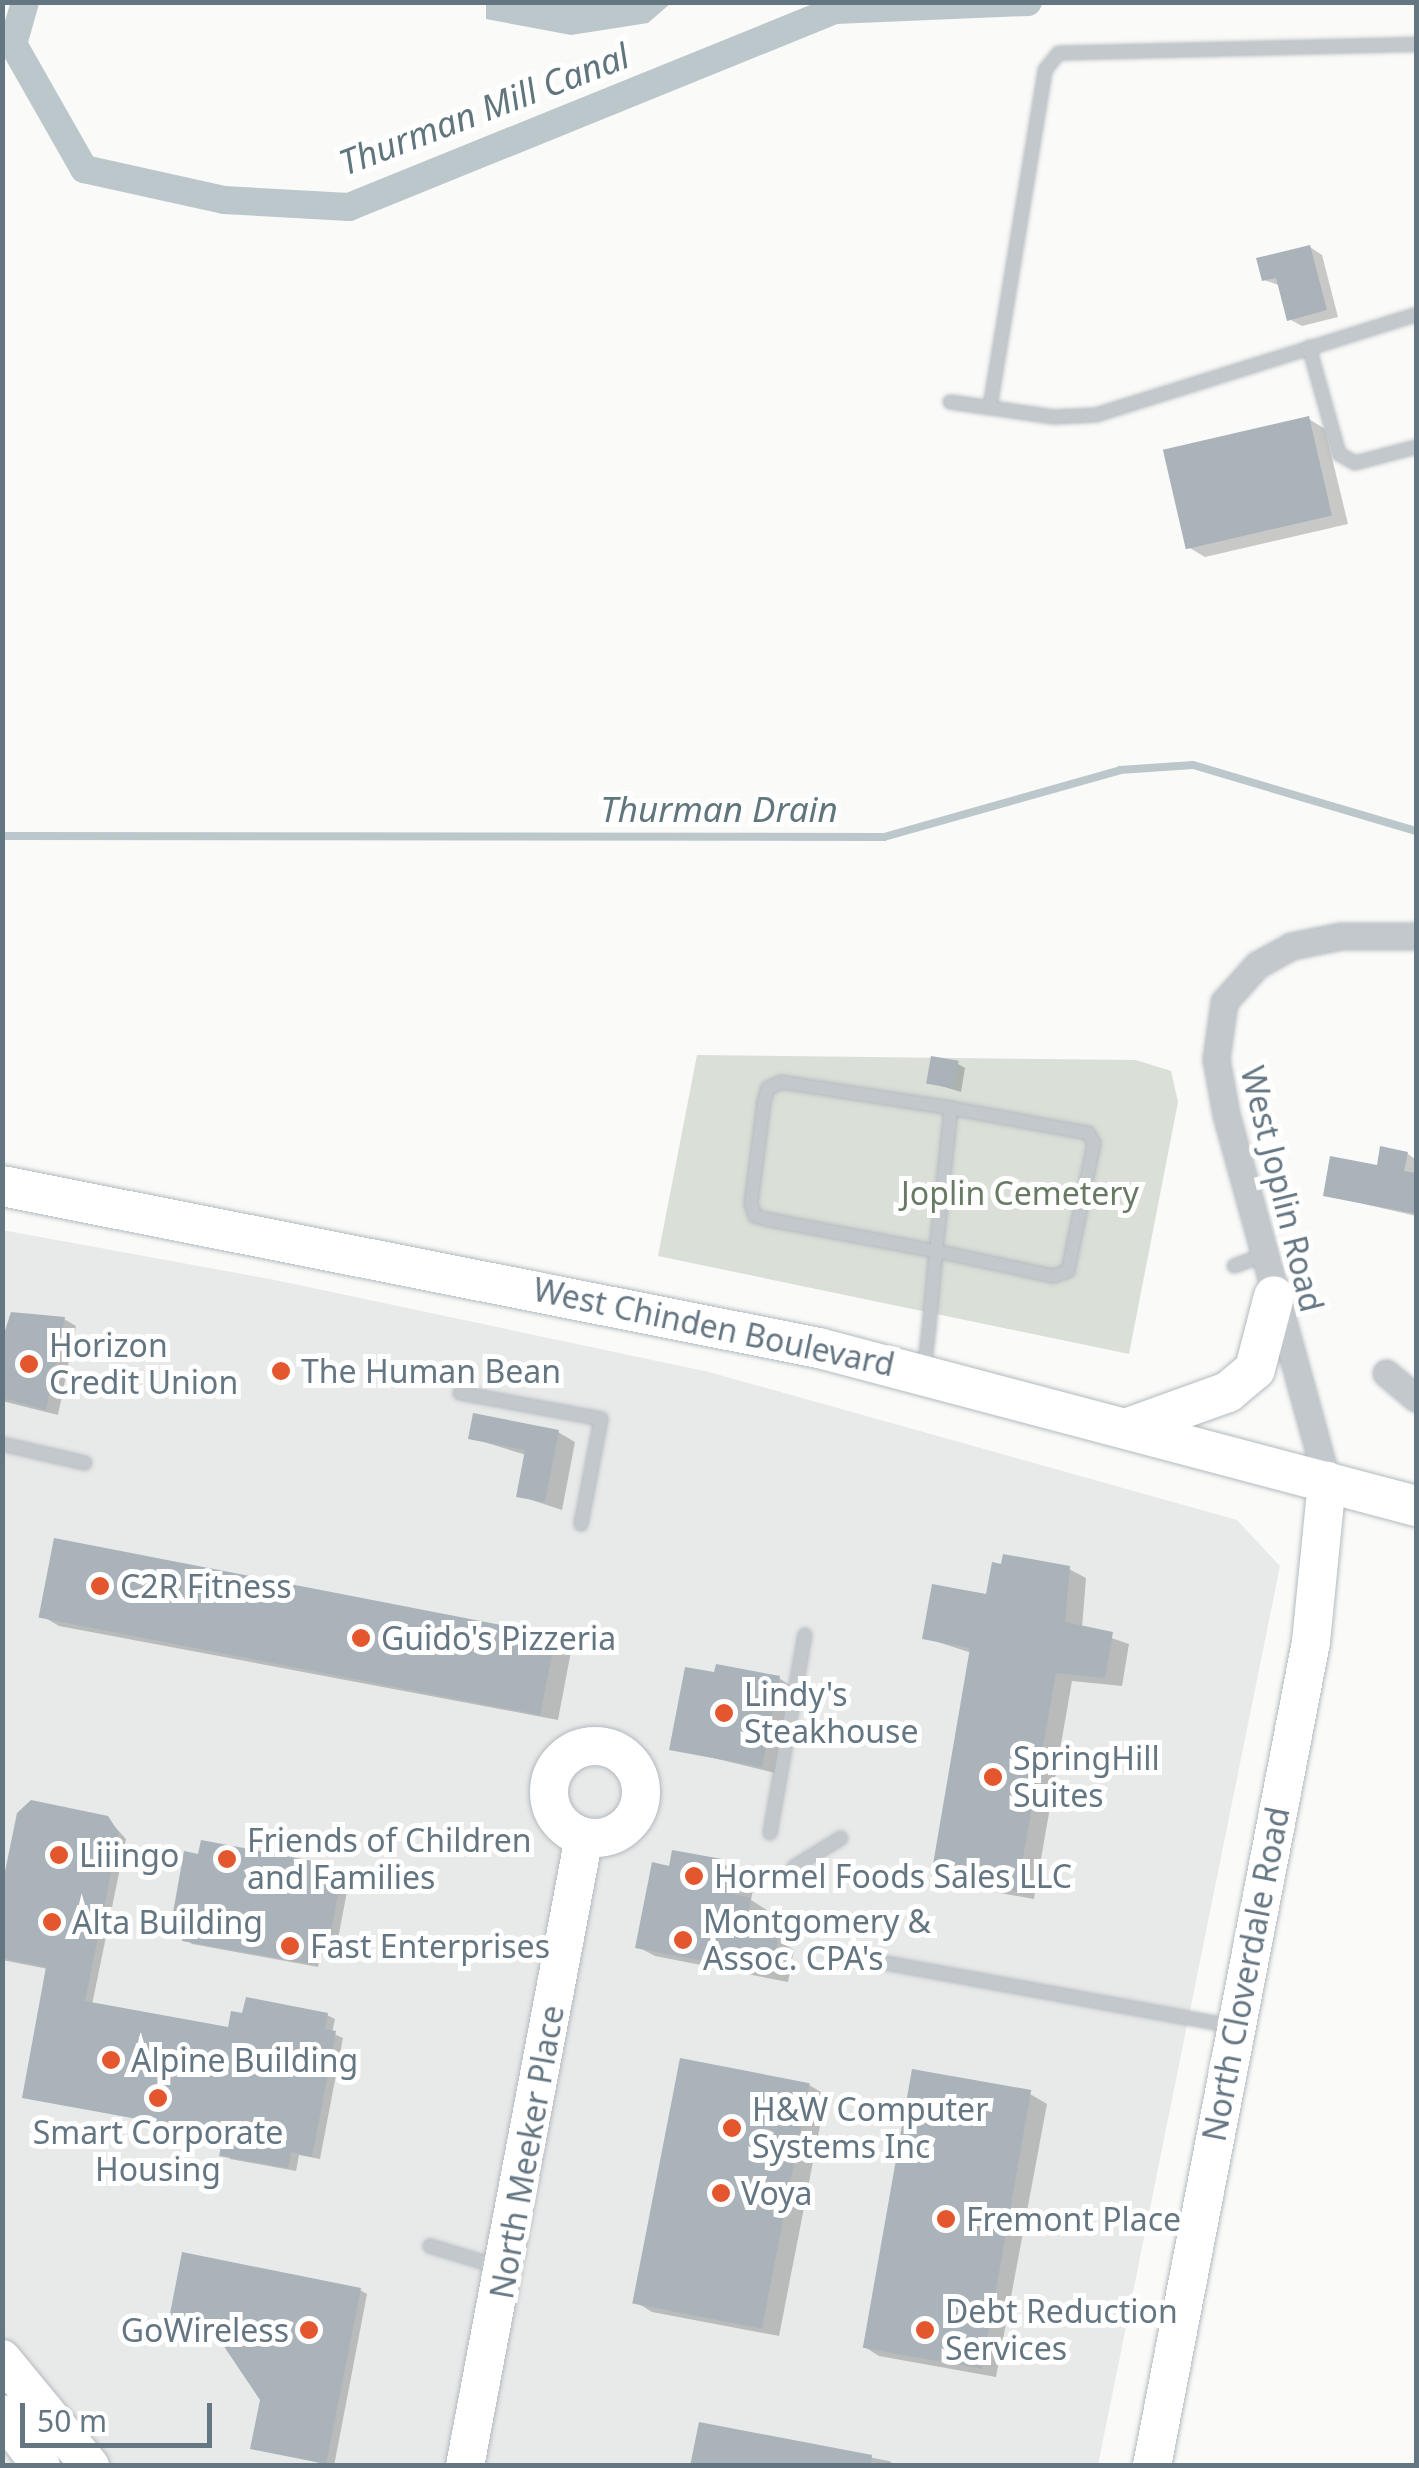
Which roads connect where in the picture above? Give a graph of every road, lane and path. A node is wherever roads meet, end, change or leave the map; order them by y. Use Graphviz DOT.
graph roads {
  1 [pos="1416,44"];
  2 [pos="1416,314"];
  3 [pos="1309,348"];
  4 [pos="950,402"];
  5 [pos="990,407"];
  6 [pos="1416,447"];
  7 [pos="1416,936"];
  8 [pos="951,1108"];
  9 [pos="2,1186"];
  10 [pos="936,1250"];
  11 [pos="1262,1256"];
  12 [pos="1234,1266"];
  13 [pos="1274,1296"];
  14 [pos="924,1373"];
  15 [pos="1386,1373"];
  16 [pos="460,1393"];
  17 [pos="1416,1398"];
  18 [pos="1128,1428"];
  19 [pos="2,1444"];
  20 [pos="86,1464"];
  21 [pos="1328,1481"];
  22 [pos="1416,1506"];
  23 [pos="582,1524"];
  24 [pos="804,1635"];
  25 [pos="770,1834"];
  26 [pos="584,1837"];
  27 [pos="841,1838"];
  28 [pos="794,1867"];
  29 [pos="880,1962"];
  30 [pos="1234,2027"];
  31 [pos="430,2246"];
  32 [pos="505,2269"];
  33 [pos="2,2358"];
  34 [pos="2,2414"];
  35 [pos="41,2466"];
  36 [pos="90,2466"];
  37 [pos="466,2466"];
  38 [pos="1152,2466"];
  1 -- 5 [label="lane"];
  2 -- 3 [label="lane"];
  3 -- 5 [label="lane"];
  3 -- 6 [label="lane"];
  4 -- 5 [label="lane"];
  7 -- 11 [label="street, West Joplin Road"];
  8 -- 10 [label="lane"];
  8 -- 10 [label="lane"];
  8 -- 10 [label="lane"];
  9 -- 14 [label="main road, West Chinden Boulevard"];
  10 -- 14 [label="lane"];
  11 -- 12 [label="lane"];
  11 -- 13 [label="street, West Joplin Road"];
  13 -- 18 [label="main road"];
  13 -- 21 [label="street, West Joplin Road"];
  14 -- 18 [label="main road, West Chinden Boulevard"];
  15 -- 17 [label="street"];
  16 -- 23 [label="lane"];
  18 -- 21 [label="main road, West Chinden Boulevard"];
  19 -- 20 [label="lane"];
  21 -- 22 [label="main road, West Chinden Boulevard"];
  21 -- 30 [label="main road, North Cloverdale Road"];
  24 -- 25 [label="lane"];
  26 -- 32 [label="main road, North Meeker Place"];
  27 -- 28 [label="lane"];
  29 -- 30 [label="lane"];
  30 -- 38 [label="main road, North Cloverdale Road"];
  31 -- 32 [label="lane"];
  32 -- 37 [label="main road, North Meeker Place"];
  33 -- 36 [label="main road"];
  34 -- 35 [label="main road"];
}
